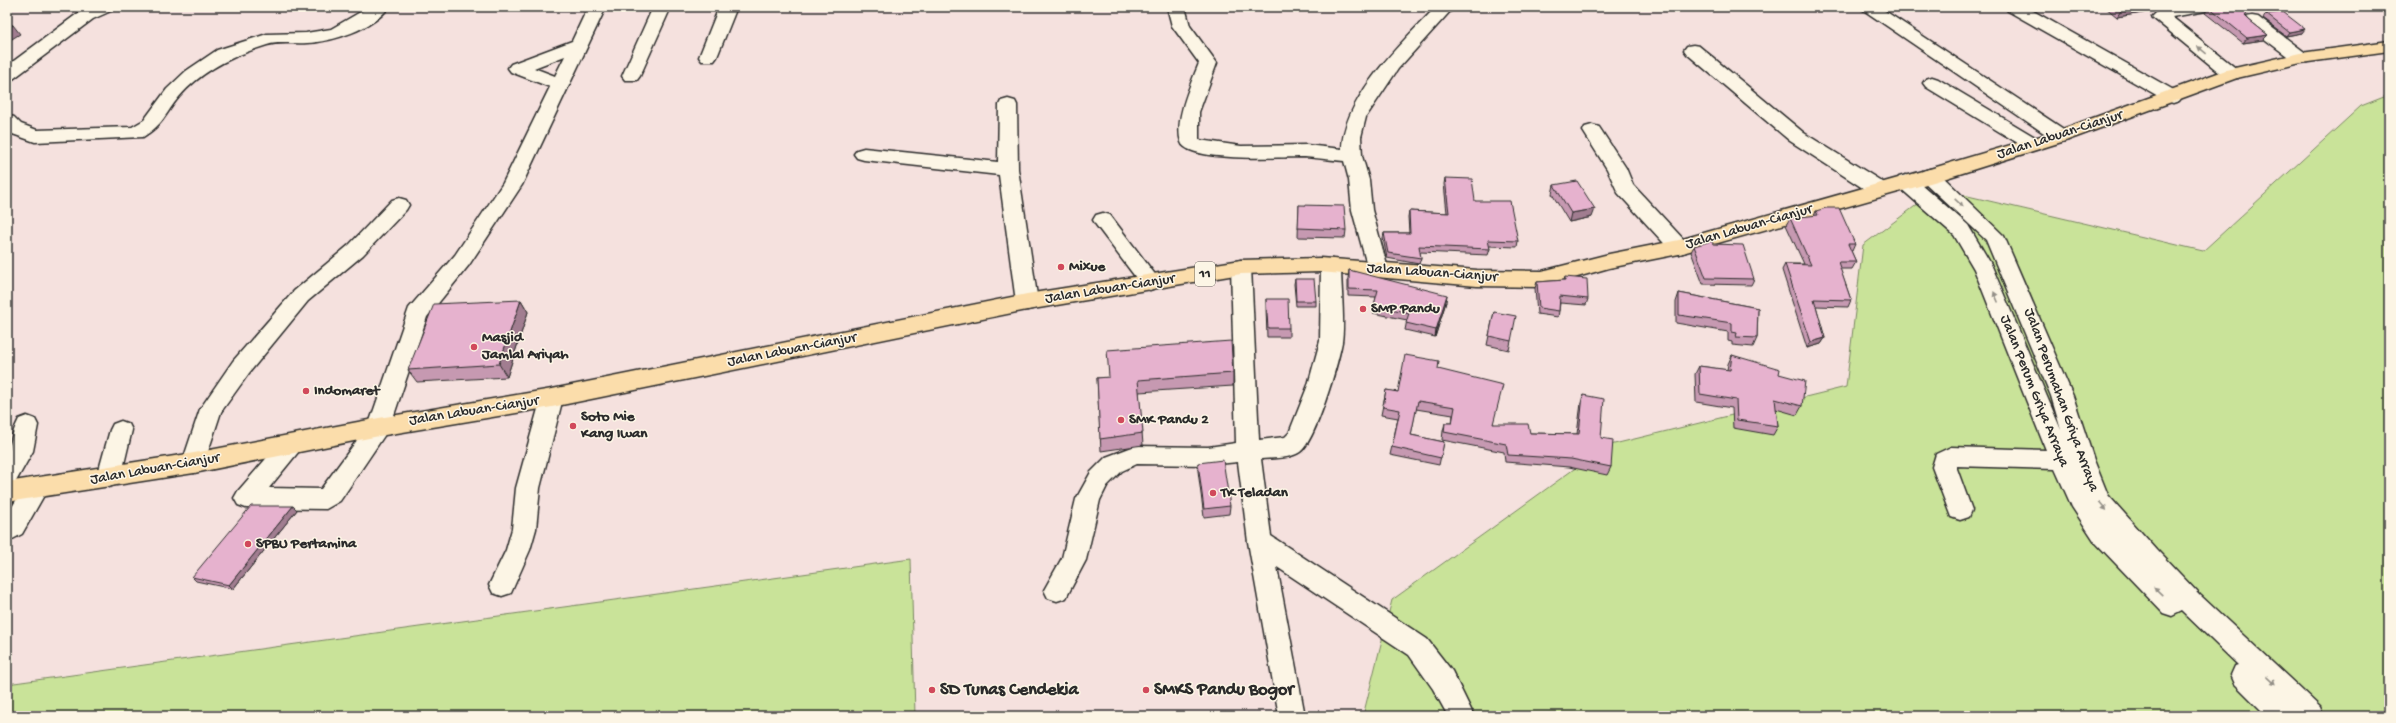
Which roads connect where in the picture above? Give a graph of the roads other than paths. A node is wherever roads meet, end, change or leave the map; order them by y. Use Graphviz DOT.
graph roads {
  1 [pos="105,7"];
  2 [pos="380,7"];
  3 [pos="597,7"];
  4 [pos="662,7"];
  5 [pos="728,7"];
  6 [pos="1176,7"];
  7 [pos="1445,7"];
  8 [pos="1868,7"];
  9 [pos="2014,7"];
  10 [pos="2200,7"];
  11 [pos="2252,21"];
  12 [pos="578,45"];
  13 [pos="2389,46"];
  14 [pos="1693,50"];
  15 [pos="708,57"];
  16 [pos="2301,58"];
  17 [pos="2232,74"];
  18 [pos="7,75"];
  19 [pos="631,76"];
  20 [pos="1932,83"];
  21 [pos="558,84"];
  22 [pos="2173,97"];
  23 [pos="1008,105"];
  24 [pos="7,120"];
  25 [pos="1592,131"];
  26 [pos="2060,136"];
  27 [pos="2033,144"];
  28 [pos="864,154"];
  29 [pos="1352,156"];
  30 [pos="1008,169"];
  31 [pos="1930,176"];
  32 [pos="1906,182"];
  33 [pos="1879,190"];
  34 [pos="399,205"];
  35 [pos="1103,220"];
  36 [pos="1679,248"];
  37 [pos="1331,266"];
  38 [pos="1241,267"];
  39 [pos="1378,269"];
  40 [pos="1150,282"];
  41 [pos="1027,302"];
  42 [pos="552,398"];
  43 [pos="27,425"];
  44 [pos="379,427"];
  45 [pos="121,430"];
  46 [pos="292,445"];
  47 [pos="1248,451"];
  48 [pos="2072,459"];
  49 [pos="194,463"];
  50 [pos="7,476"];
  51 [pos="109,477"];
  52 [pos="35,490"];
  53 [pos="7,492"];
  54 [pos="1960,510"];
  55 [pos="7,532"];
  56 [pos="1260,542"];
  57 [pos="502,585"];
  58 [pos="1057,590"];
  59 [pos="1292,716"];
  60 [pos="1461,716"];
  61 [pos="2286,716"];
  62 [pos="2310,716"];
  1 -- 18 [label="street"];
  2 -- 24 [label="street"];
  3 -- 12 [label="street"];
  4 -- 19 [label="street"];
  5 -- 15 [label="street"];
  6 -- 29 [label="street"];
  7 -- 29 [label="street"];
  8 -- 26 [label="street"];
  9 -- 22 [label="street"];
  17 -- 10 [label="street, one-way"];
  11 -- 16 [label="street"];
  12 -- 21 [label="street"];
  12 -- 21 [label="street"];
  13 -- 16 [label="highway, Jalan Labuan-Cianjur / 11"];
  14 -- 33 [label="street"];
  16 -- 17 [label="highway, Jalan Labuan-Cianjur / 11"];
  17 -- 22 [label="highway, Jalan Labuan-Cianjur / 11"];
  20 -- 27 [label="street"];
  21 -- 44 [label="street"];
  22 -- 26 [label="highway, Jalan Labuan-Cianjur / 11"];
  23 -- 30 [label="street"];
  25 -- 36 [label="street"];
  26 -- 27 [label="highway, Jalan Labuan-Cianjur / 11"];
  27 -- 31 [label="highway, Jalan Labuan-Cianjur / 11"];
  28 -- 30 [label="street"];
  29 -- 39 [label="street"];
  30 -- 41 [label="street"];
  31 -- 32 [label="highway, Jalan Labuan-Cianjur / 11"];
  31 -- 48 [label="street, Jalan Perumahan Griya Arraya, one-way"];
  32 -- 33 [label="highway, Jalan Labuan-Cianjur / 11"];
  48 -- 32 [label="street, Jalan Perum Griya Arraya, one-way"];
  33 -- 36 [label="highway, Jalan Labuan-Cianjur / 11"];
  34 -- 49 [label="street"];
  35 -- 40 [label="street"];
  36 -- 39 [label="highway, Jalan Labuan-Cianjur / 11"];
  37 -- 38 [label="highway, Jalan Labuan-Cianjur / 11"];
  37 -- 39 [label="highway, Jalan Labuan-Cianjur / 11"];
  37 -- 47 [label="street"];
  38 -- 40 [label="highway, Jalan Labuan-Cianjur / 11"];
  38 -- 47 [label="street"];
  40 -- 41 [label="highway, Jalan Labuan-Cianjur / 11"];
  41 -- 42 [label="highway, Jalan Labuan-Cianjur / 11"];
  42 -- 44 [label="highway, Jalan Labuan-Cianjur / 11"];
  42 -- 57 [label="street"];
  43 -- 50 [label="street"];
  44 -- 46 [label="highway, Jalan Labuan-Cianjur / 11"];
  44 -- 46 [label="street"];
  45 -- 51 [label="street"];
  46 -- 49 [label="highway, Jalan Labuan-Cianjur / 11"];
  47 -- 56 [label="street"];
  47 -- 58 [label="street"];
  48 -- 54 [label="street"];
  61 -- 48 [label="street, Jalan Perum Griya Arraya, one-way"];
  48 -- 62 [label="street, Jalan Perumahan Griya Arraya, one-way"];
  49 -- 51 [label="highway, Jalan Labuan-Cianjur / 11"];
  51 -- 52 [label="highway, Jalan Labuan-Cianjur / 11"];
  52 -- 53 [label="highway, Jalan Labuan-Cianjur / 11"];
  52 -- 55 [label="street"];
  56 -- 59 [label="street"];
  56 -- 60 [label="street"];
}
